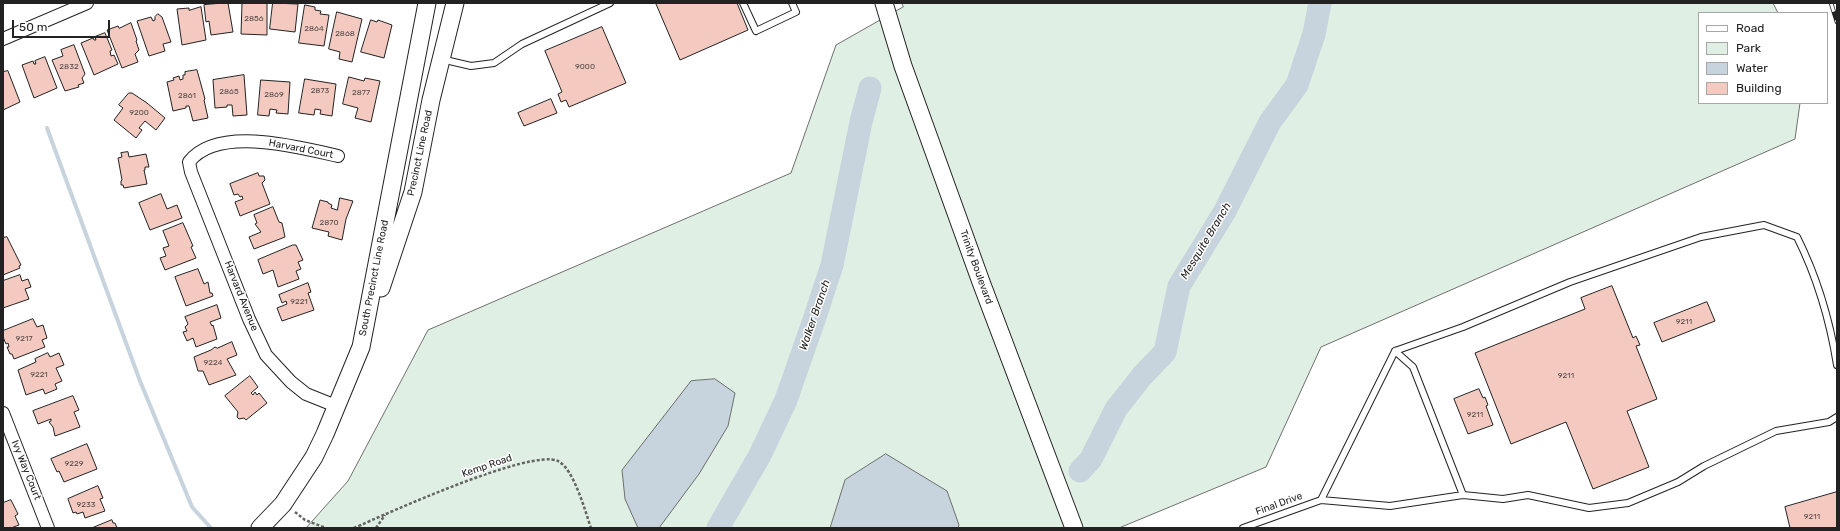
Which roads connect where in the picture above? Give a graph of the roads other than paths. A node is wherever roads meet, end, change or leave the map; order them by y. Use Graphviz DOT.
graph roads {
  1 [pos="88,3"];
  2 [pos="427,3"];
  3 [pos="455,3"];
  4 [pos="610,3"];
  5 [pos="744,3"];
  6 [pos="792,3"];
  7 [pos="884,3"];
  8 [pos="3,38"];
  9 [pos="441,59"];
  10 [pos="194,156"];
  11 [pos="338,156"];
  12 [pos="361,346"];
  13 [pos="1395,351"];
  14 [pos="1837,365"];
  15 [pos="336,406"];
  16 [pos="3,413"];
  17 [pos="1837,417"];
  18 [pos="1463,495"];
  19 [pos="1321,500"];
  20 [pos="48,528"];
  21 [pos="260,528"];
  22 [pos="1074,528"];
  23 [pos="1243,528"];
  1 -- 8 [label="street"];
  2 -- 12 [label="main road, South Precinct Line Road"];
  3 -- 9 [label="main road, Precinct Line Road"];
  4 -- 9 [label="lane"];
  5 -- 6 [label="lane"];
  7 -- 22 [label="main road, Trinity Boulevard"];
  9 -- 12 [label="main road, Precinct Line Road"];
  10 -- 11 [label="street, Harvard Court"];
  10 -- 15 [label="street, Harvard Avenue"];
  12 -- 15 [label="main road, South Precinct Line Road"];
  13 -- 14 [label="lane"];
  13 -- 18 [label="lane"];
  13 -- 19 [label="lane"];
  15 -- 21 [label="main road, South Precinct Line Road"];
  16 -- 20 [label="street, Ivy Way Court"];
  17 -- 18 [label="lane"];
  18 -- 19 [label="lane"];
  19 -- 23 [label="lane, Final Drive"];
}
